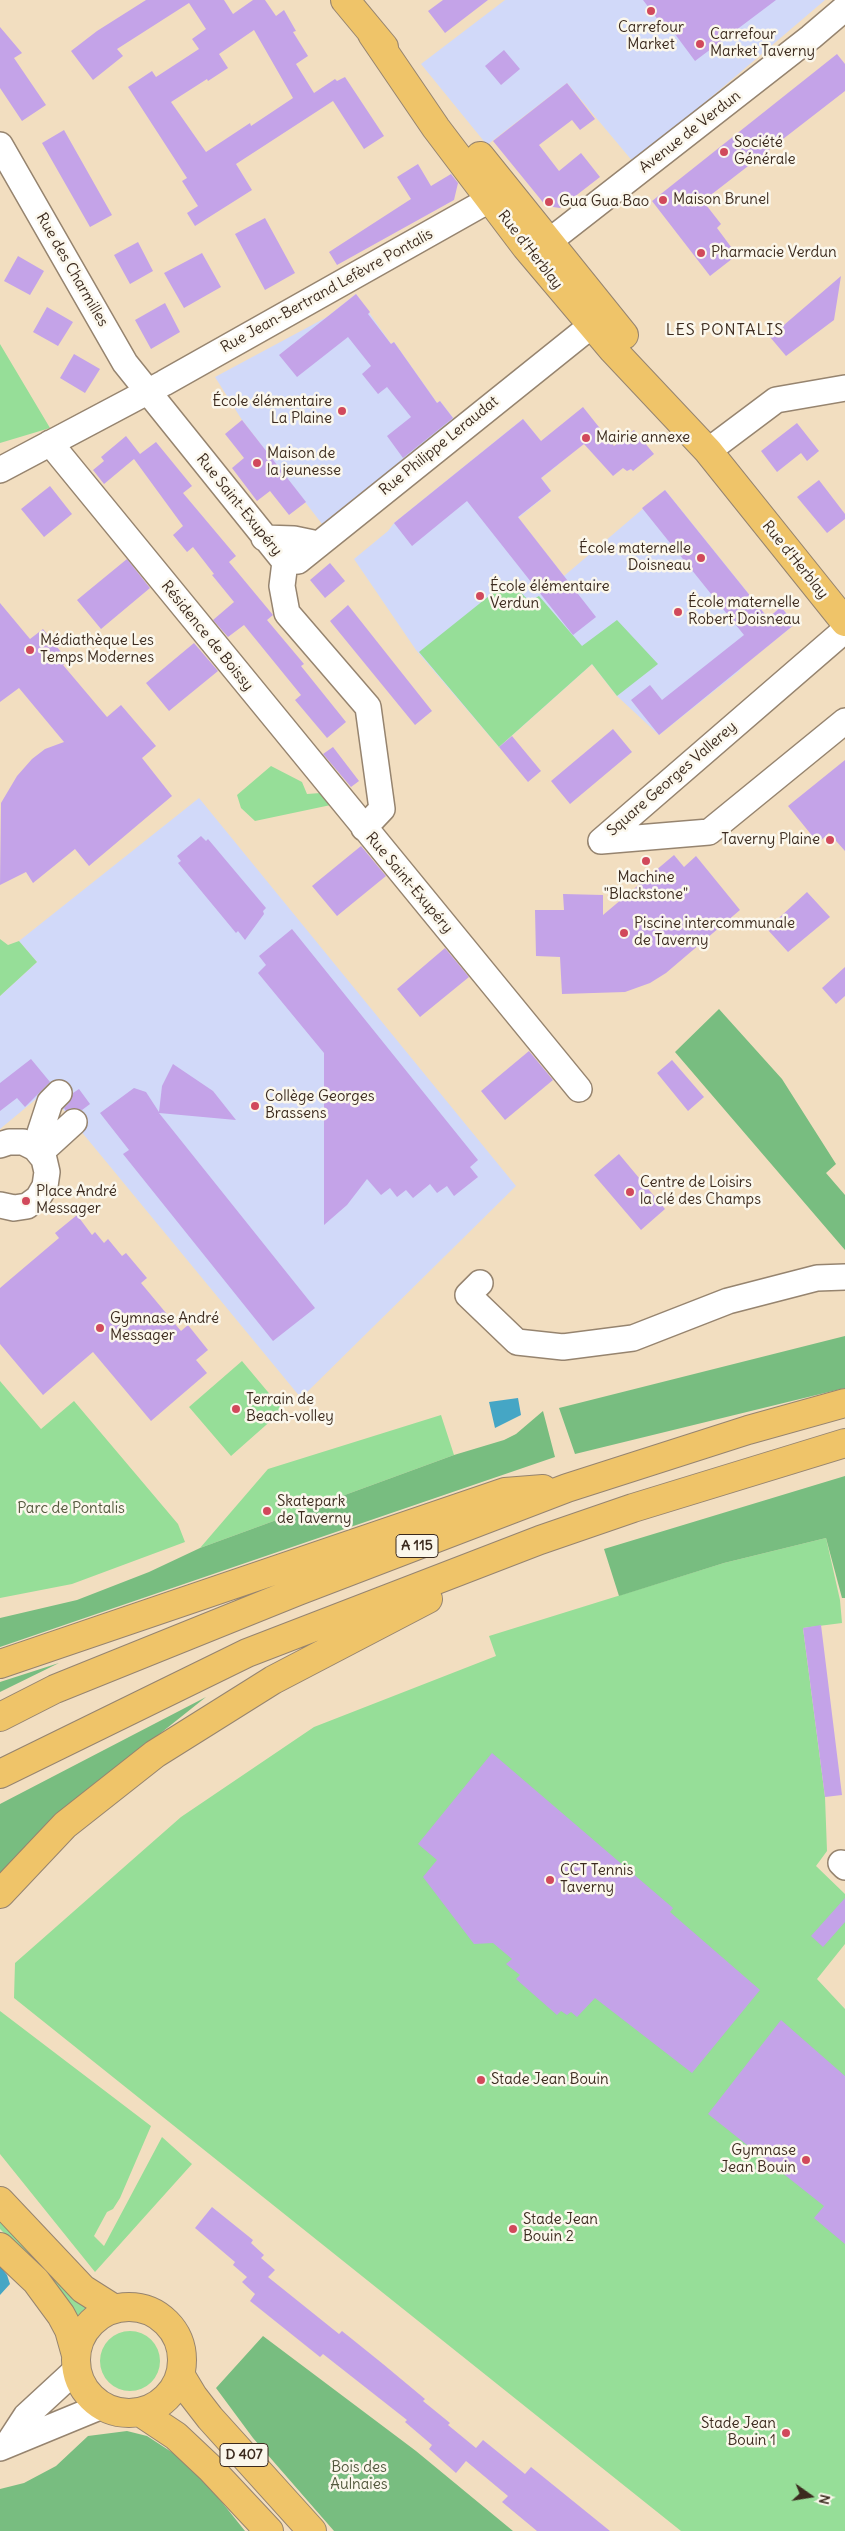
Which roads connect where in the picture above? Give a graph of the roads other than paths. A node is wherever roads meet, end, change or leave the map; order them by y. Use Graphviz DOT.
graph roads {
  1 [pos="345,0"];
  2 [pos="845,8"];
  3 [pos="0,145"];
  4 [pos="497,192"];
  5 [pos="541,248"];
  6 [pos="592,325"];
  7 [pos="845,388"];
  8 [pos="147,392"];
  9 [pos="42,447"];
  10 [pos="708,451"];
  11 [pos="0,458"];
  12 [pos="0,470"];
  13 [pos="264,538"];
  14 [pos="318,544"];
  15 [pos="285,562"];
  16 [pos="845,622"];
  17 [pos="845,630"];
  18 [pos="845,721"];
  19 [pos="364,828"];
  20 [pos="579,1089"];
  21 [pos="59,1093"];
  22 [pos="74,1122"];
  23 [pos="0,1145"];
  24 [pos="37,1151"];
  25 [pos="0,1205"];
  26 [pos="845,1277"];
  27 [pos="480,1283"];
  28 [pos="845,1404"];
  29 [pos="845,1443"];
  30 [pos="567,1488"];
  31 [pos="540,1540"];
  32 [pos="0,1664"];
  33 [pos="0,1717"];
  34 [pos="0,1774"];
  35 [pos="0,1894"];
  36 [pos="0,2201"];
  37 [pos="0,2246"];
  38 [pos="114,2308"];
  39 [pos="76,2362"];
  40 [pos="180,2376"];
  41 [pos="102,2406"];
  42 [pos="140,2412"];
  43 [pos="4,2445"];
  44 [pos="269,2531"];
  45 [pos="312,2531"];
  1 -- 4 [label="main road, Rue d'Herblay"];
  2 -- 5 [label="street, Avenue de Verdun"];
  3 -- 8 [label="street, Rue des Charmilles"];
  4 -- 5 [label="main road, Rue d'Herblay"];
  4 -- 8 [label="street, Rue Jean-Bertrand Lefèvre Pontalis"];
  5 -- 6 [label="main road, Rue d'Herblay"];
  5 -- 10 [label="main road, Rue d'Herblay"];
  6 -- 10 [label="main road, Rue d'Herblay"];
  6 -- 14 [label="street, Rue Philippe Leraudat"];
  7 -- 10 [label="street"];
  8 -- 9 [label="street, Rue Jean-Bertrand Lefèvre Pontalis"];
  8 -- 13 [label="street, Rue Saint-Exupéry"];
  9 -- 11 [label="street"];
  9 -- 12 [label="street"];
  9 -- 19 [label="street, Résidence de Boissy"];
  10 -- 16 [label="main road, Rue d'Herblay"];
  13 -- 14 [label="street"];
  13 -- 15 [label="street, Rue Saint-Exupéry"];
  14 -- 15 [label="street, Rue Philippe Leraudat"];
  15 -- 19 [label="street, Rue Saint-Exupéry"];
  17 -- 18 [label="street, Square Georges Vallerey"];
  19 -- 20 [label="street, Rue Saint-Exupéry"];
  21 -- 24 [label="street"];
  22 -- 24 [label="street"];
  23 -- 24 [label="street"];
  24 -- 25 [label="street"];
  26 -- 27 [label="street"];
  28 -- 30 [label="main road, A 115"];
  29 -- 31 [label="main road, A 115"];
  30 -- 32 [label="main road"];
  30 -- 33 [label="main road, A 115"];
  31 -- 34 [label="main road, A 115"];
  31 -- 35 [label="main road"];
  36 -- 38 [label="main road"];
  37 -- 39 [label="main road"];
  38 -- 39 [label="main road"];
  38 -- 40 [label="main road"];
  39 -- 41 [label="main road"];
  39 -- 43 [label="street"];
  40 -- 42 [label="main road"];
  40 -- 45 [label="main road, D 407"];
  41 -- 42 [label="main road"];
  41 -- 43 [label="street"];
  42 -- 44 [label="main road, D 407"];
}
